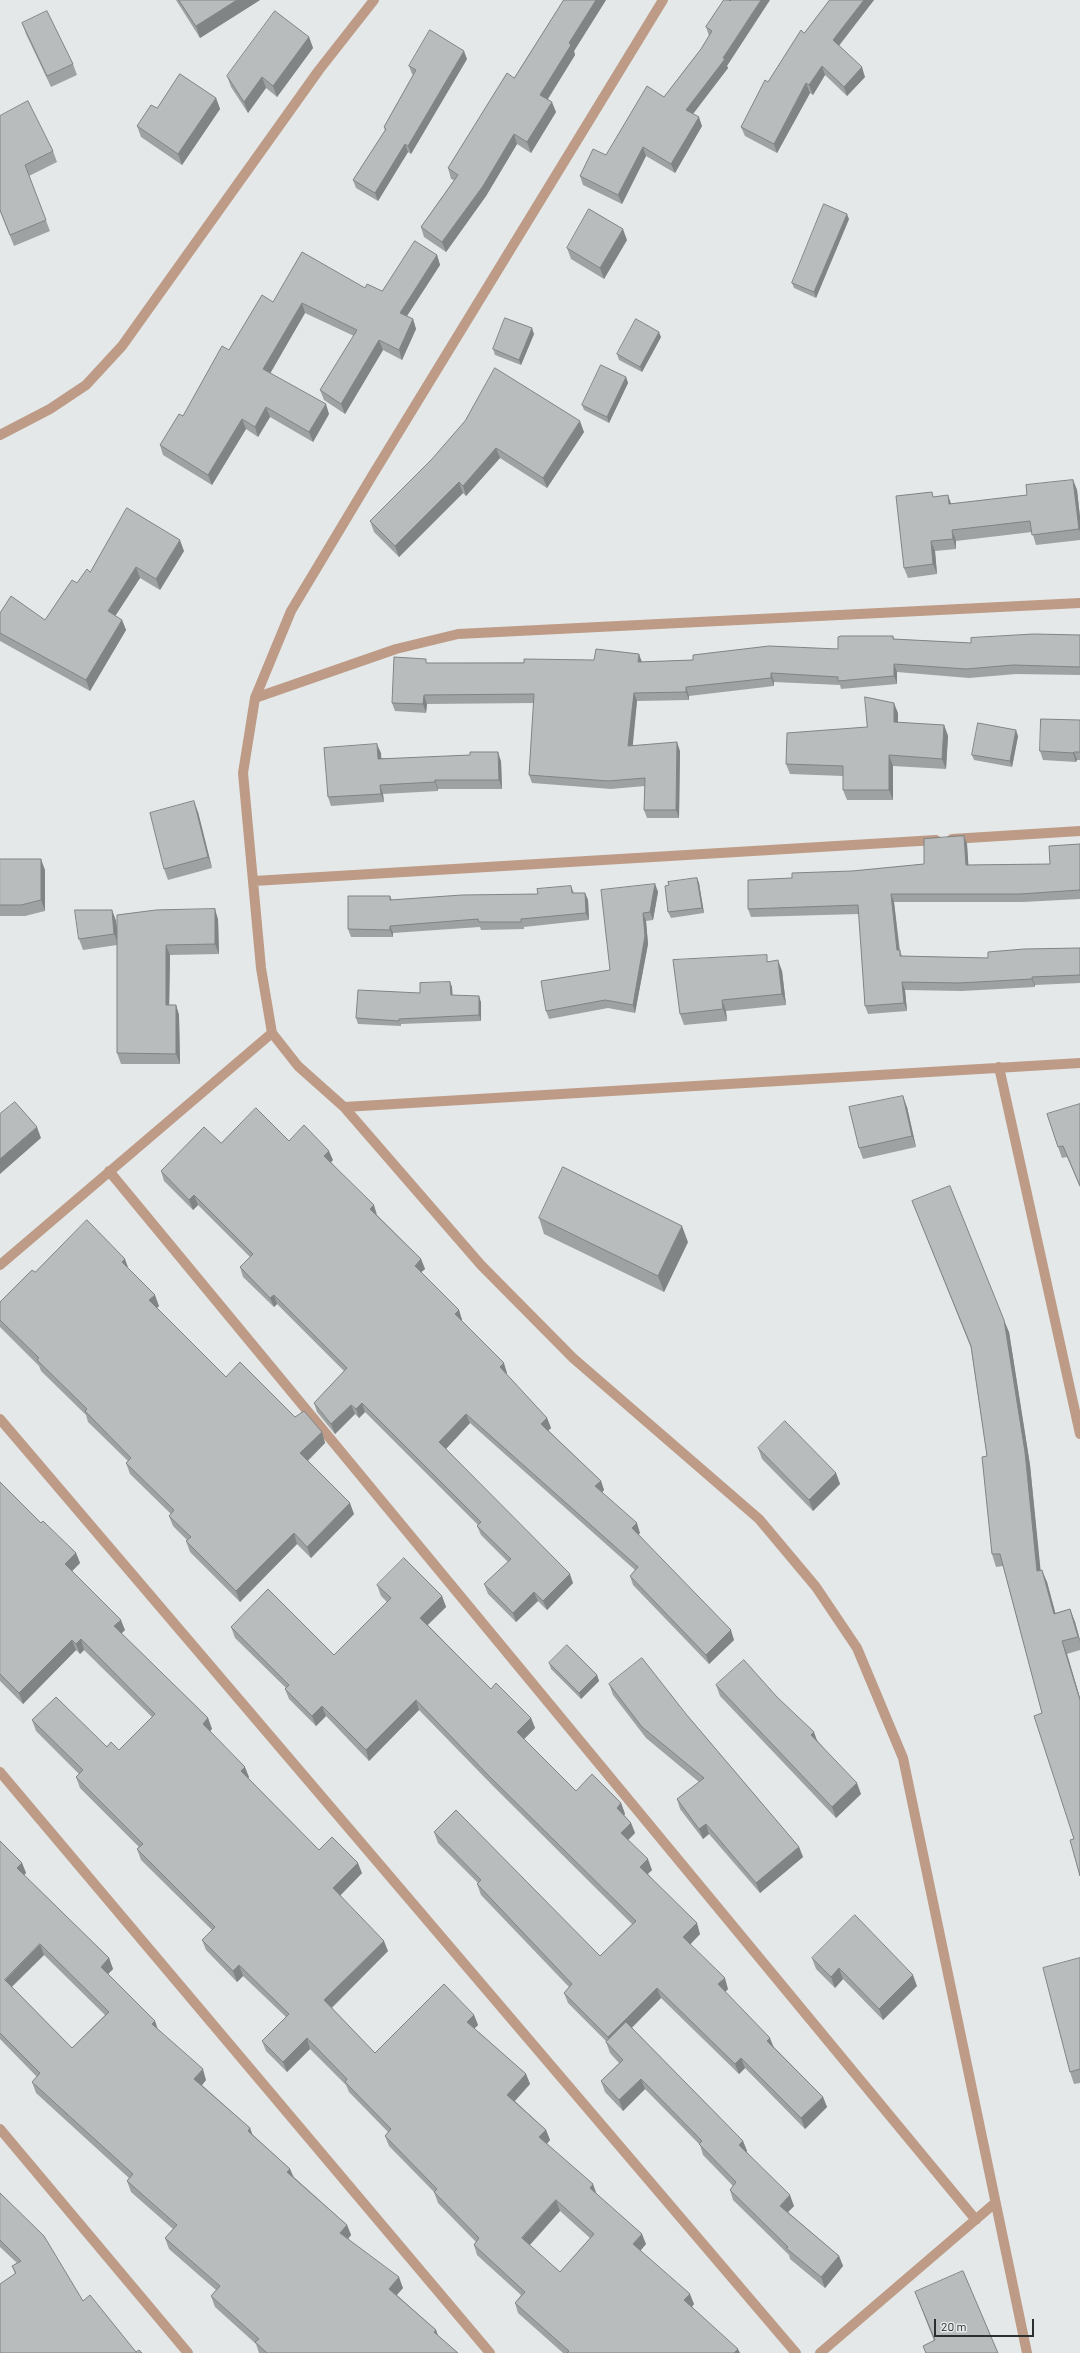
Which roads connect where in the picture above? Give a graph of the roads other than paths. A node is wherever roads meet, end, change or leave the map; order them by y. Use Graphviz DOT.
graph roads {
  1 [pos="374,0"];
  2 [pos="663,0"];
  3 [pos="0,435"];
  4 [pos="1080,603"];
  5 [pos="255,698"];
  6 [pos="1080,831"];
  7 [pos="254,881"];
  8 [pos="272,1033"];
  9 [pos="1080,1063"];
  10 [pos="999,1067"];
  11 [pos="344,1107"];
  12 [pos="108,1172"];
  13 [pos="0,1265"];
  14 [pos="0,1419"];
  15 [pos="1080,1434"];
  16 [pos="0,1772"];
  17 [pos="0,2129"];
  18 [pos="996,2203"];
  19 [pos="976,2220"];
  20 [pos="188,2353"];
  21 [pos="490,2353"];
  22 [pos="796,2353"];
  23 [pos="820,2353"];
  24 [pos="1028,2353"];
  1 -- 3 [label="street"];
  2 -- 5 [label="street"];
  4 -- 5 [label="street"];
  5 -- 7 [label="street"];
  6 -- 7 [label="street"];
  7 -- 8 [label="street"];
  8 -- 11 [label="street"];
  8 -- 12 [label="street"];
  9 -- 10 [label="street"];
  10 -- 11 [label="street"];
  10 -- 15 [label="street"];
  11 -- 18 [label="street"];
  12 -- 13 [label="street"];
  12 -- 19 [label="street"];
  14 -- 22 [label="street"];
  16 -- 21 [label="street"];
  17 -- 20 [label="street"];
  18 -- 19 [label="street"];
  18 -- 24 [label="street"];
  19 -- 23 [label="street"];
}
